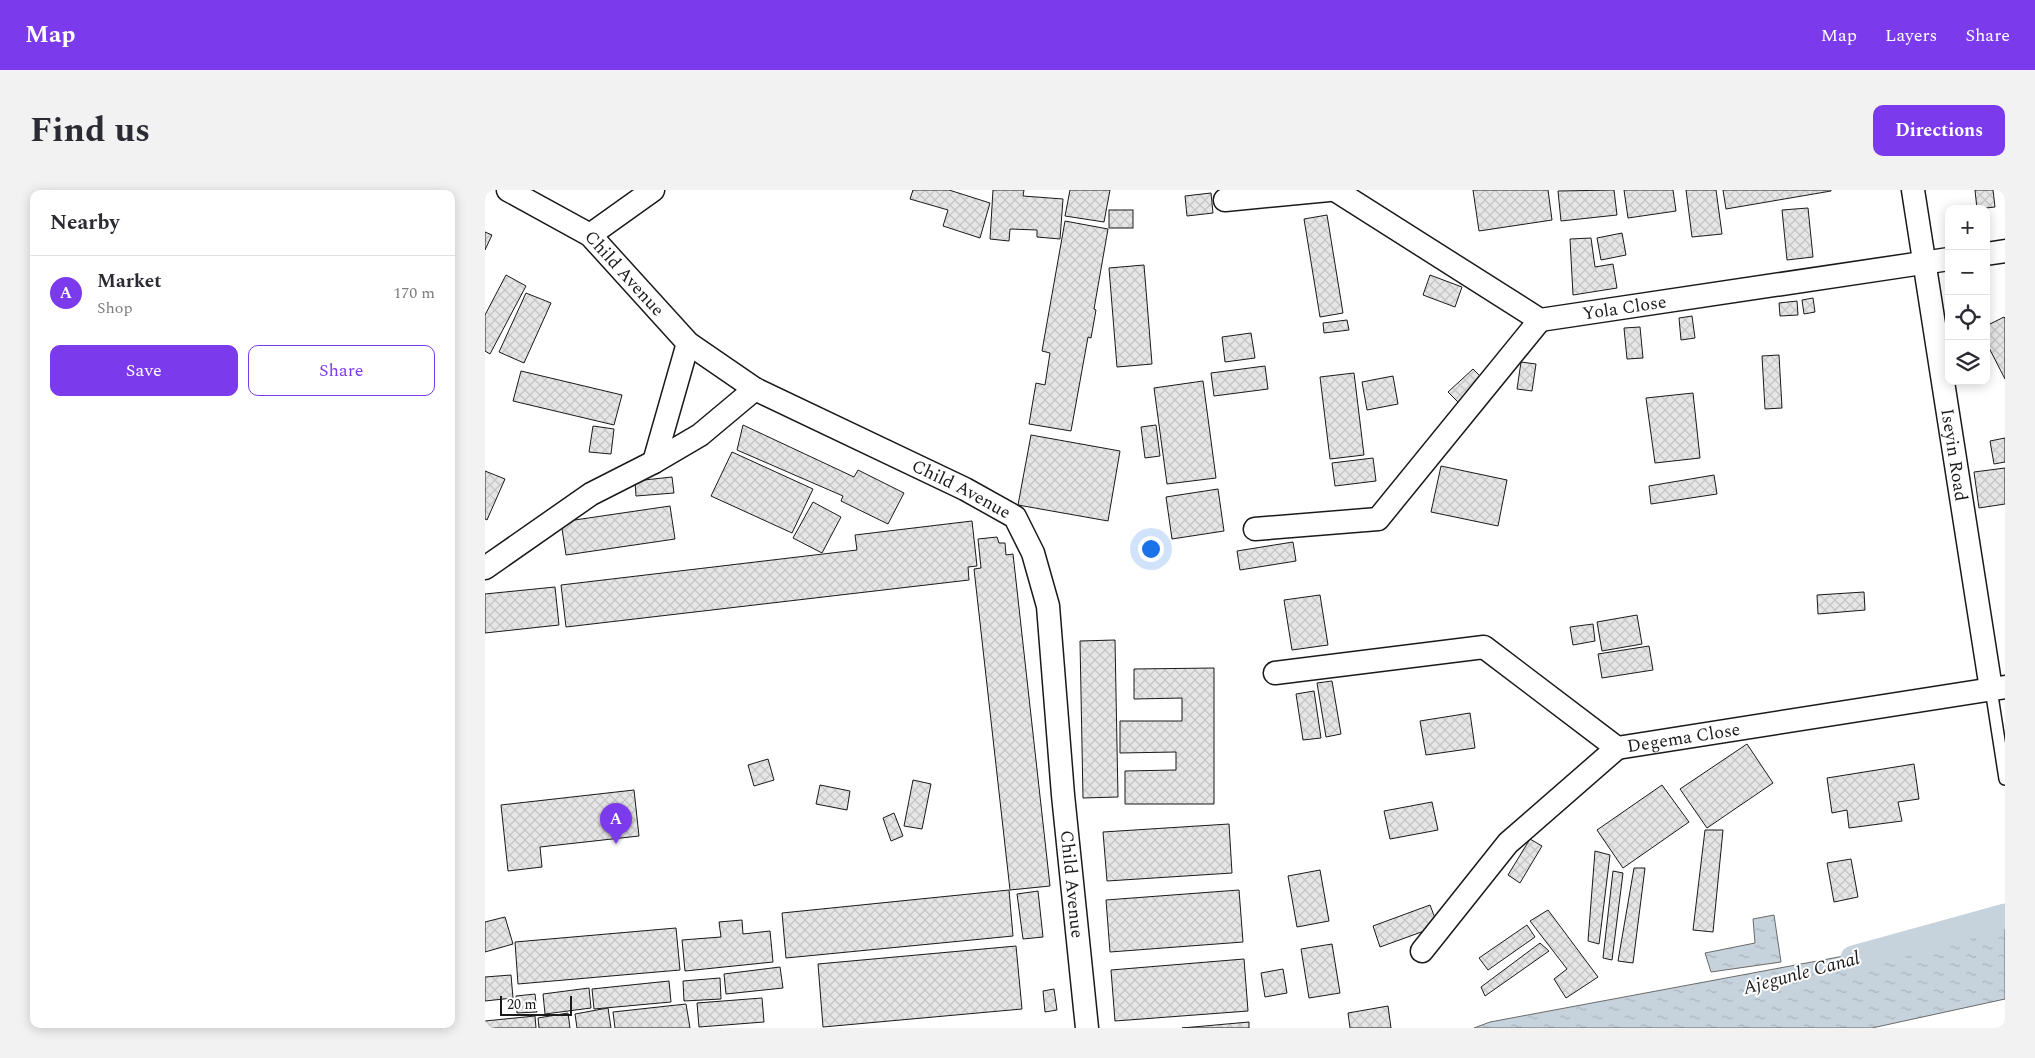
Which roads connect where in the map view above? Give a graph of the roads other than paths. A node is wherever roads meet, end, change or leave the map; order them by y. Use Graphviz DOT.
graph roads {
  1 [pos="508,190"];
  2 [pos="653,190"];
  3 [pos="1329,190"];
  4 [pos="1335,190"];
  5 [pos="1913,190"];
  6 [pos="1225,200"];
  7 [pos="590,235"];
  8 [pos="2005,251"];
  9 [pos="1990,253"];
  10 [pos="1945,260"];
  11 [pos="1925,263"];
  12 [pos="1539,320"];
  13 [pos="688,343"];
  14 [pos="755,389"];
  15 [pos="654,462"];
  16 [pos="1255,529"];
  17 [pos="485,568"];
  18 [pos="1275,673"];
  19 [pos="1998,688"];
  20 [pos="1617,748"];
  21 [pos="2005,779"];
  22 [pos="1422,951"];
  23 [pos="1087,1028"];
  1 -- 7 [label="street, Child Avenue"];
  2 -- 7 [label="street"];
  3 -- 6 [label="street"];
  4 -- 12 [label="street"];
  5 -- 11 [label="street, Iseyin Road"];
  7 -- 13 [label="street, Child Avenue"];
  8 -- 9 [label="street"];
  10 -- 11 [label="street, Yola Close"];
  11 -- 12 [label="street, Yola Close"];
  11 -- 19 [label="street, Iseyin Road"];
  12 -- 16 [label="street"];
  13 -- 14 [label="street, Child Avenue"];
  13 -- 15 [label="street"];
  14 -- 15 [label="street"];
  14 -- 23 [label="street, Child Avenue"];
  15 -- 17 [label="street"];
  18 -- 20 [label="street, Degema Close"];
  19 -- 20 [label="street, Degema Close"];
  19 -- 21 [label="lane"];
  20 -- 22 [label="street"];
}
